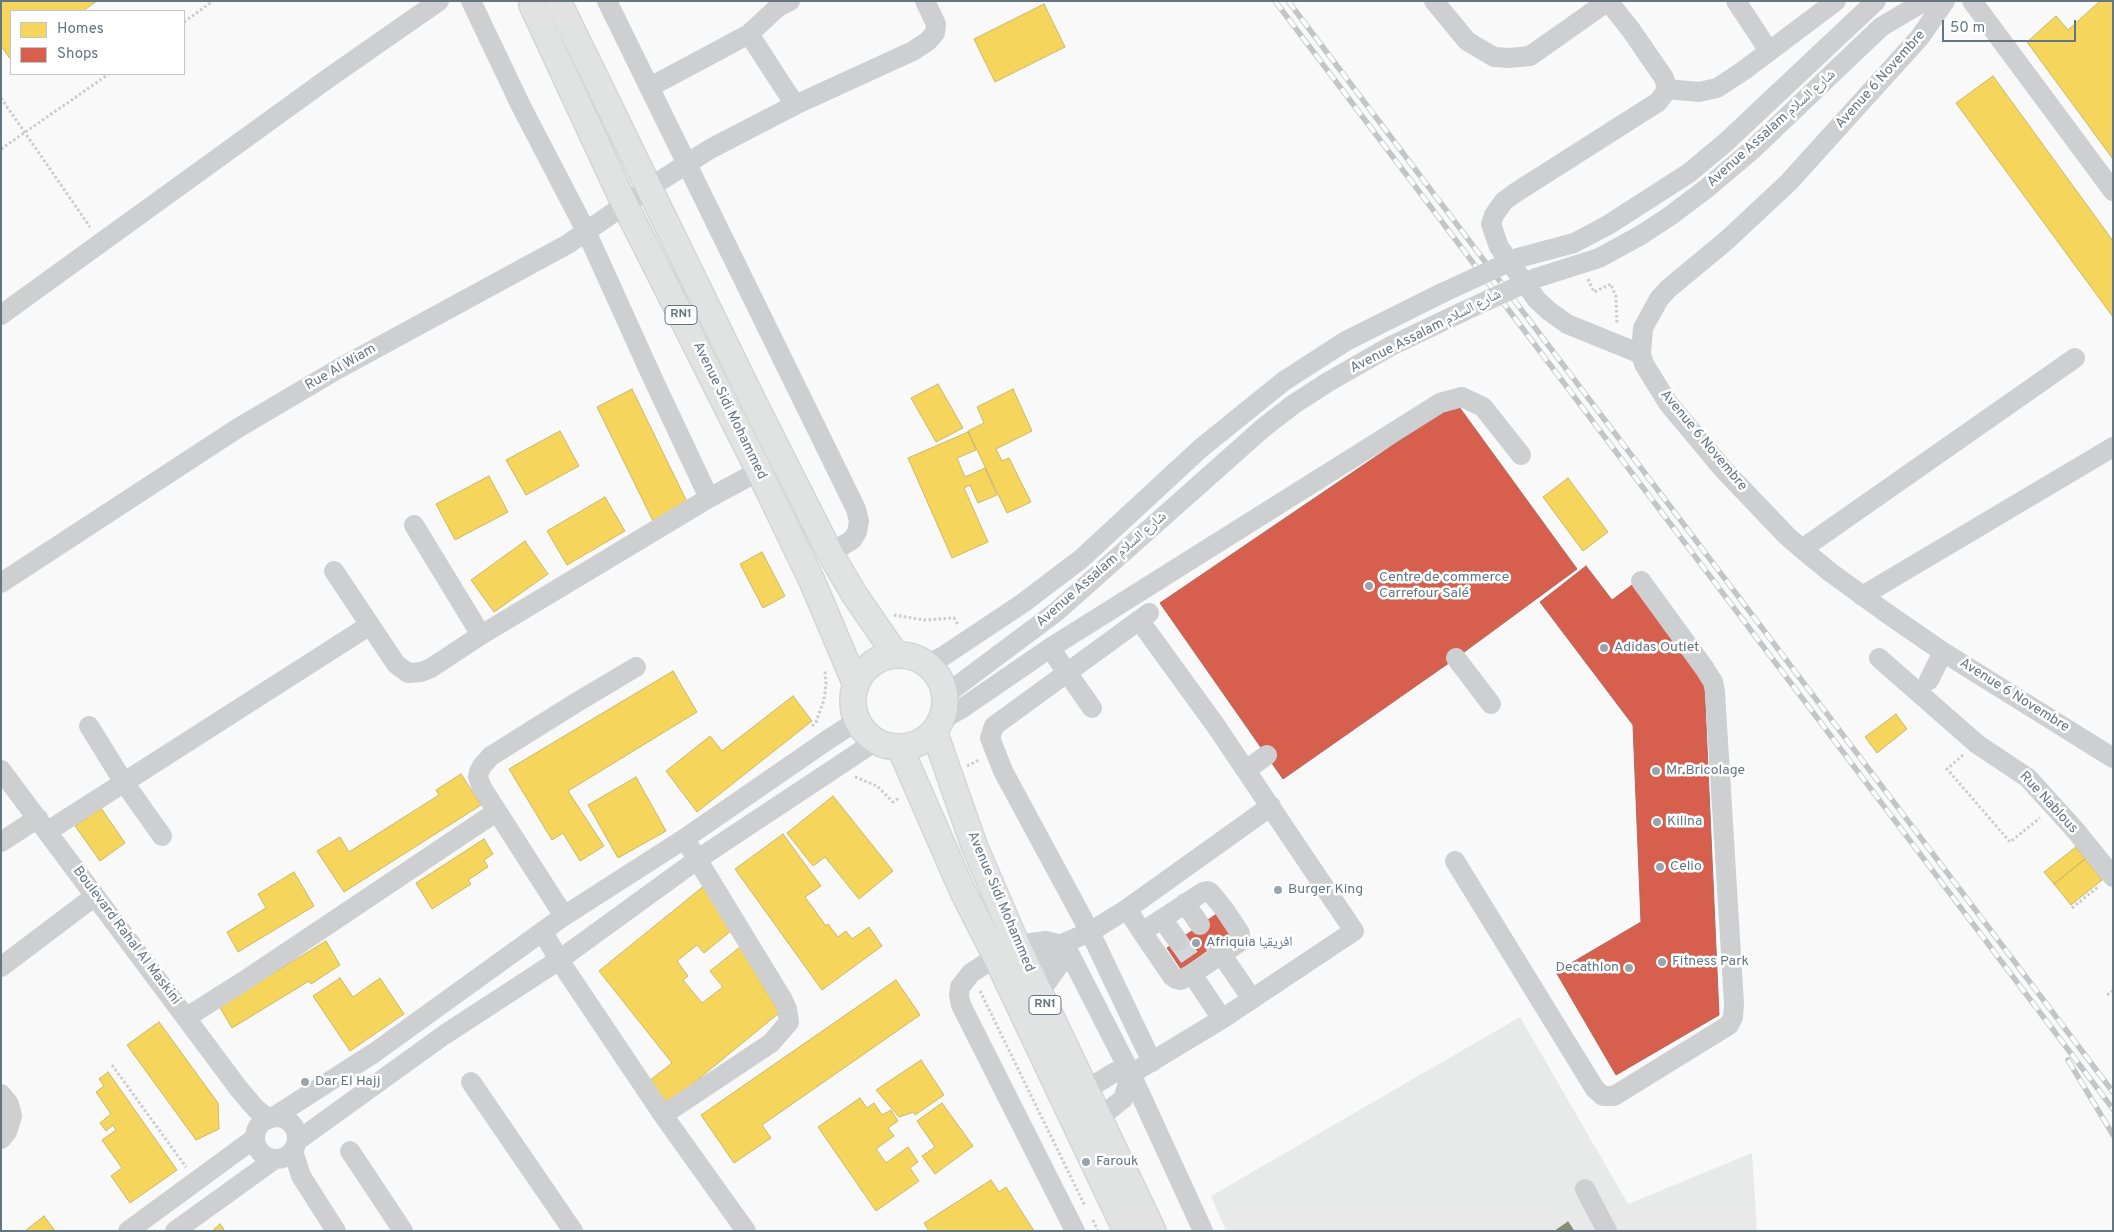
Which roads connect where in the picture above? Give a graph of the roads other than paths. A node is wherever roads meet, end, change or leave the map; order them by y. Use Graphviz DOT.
graph roads {
  1 [pos="439,1"];
  2 [pos="471,1"];
  3 [pos="558,1"];
  4 [pos="607,1"];
  5 [pos="790,1"];
  6 [pos="924,1"];
  7 [pos="1434,1"];
  8 [pos="1608,1"];
  9 [pos="1736,1"];
  10 [pos="1836,1"];
  11 [pos="1876,1"];
  12 [pos="1925,1"];
  13 [pos="1945,1"];
  14 [pos="1972,1"];
  15 [pos="535,3"];
  16 [pos="1899,16"];
  17 [pos="749,34"];
  18 [pos="1920,37"];
  19 [pos="1769,51"];
  20 [pos="650,87"];
  21 [pos="1667,89"];
  22 [pos="794,105"];
  23 [pos="687,164"];
  24 [pos="648,188"];
  25 [pos="2113,191"];
  26 [pos="625,204"];
  27 [pos="586,231"];
  28 [pos="1,315"];
  29 [pos="1641,354"];
  30 [pos="2075,358"];
  31 [pos="2113,446"];
  32 [pos="1520,455"];
  33 [pos="759,471"];
  34 [pos="710,498"];
  35 [pos="414,525"];
  36 [pos="1802,549"];
  37 [pos="830,553"];
  38 [pos="334,571"];
  39 [pos="1641,581"];
  40 [pos="1,583"];
  41 [pos="1862,596"];
  42 [pos="370,625"];
  43 [pos="481,634"];
  44 [pos="1050,648"];
  45 [pos="1943,652"];
  46 [pos="896,655"];
  47 [pos="1456,658"];
  48 [pos="1879,658"];
  49 [pos="928,664"];
  50 [pos="636,667"];
  51 [pos="1068,673"];
  52 [pos="856,685"];
  53 [pos="1931,689"];
  54 [pos="945,695"];
  55 [pos="1491,704"];
  56 [pos="1092,708"];
  57 [pos="857,721"];
  58 [pos="89,726"];
  59 [pos="938,726"];
  60 [pos="876,741"];
  61 [pos="900,748"];
  62 [pos="1267,755"];
  63 [pos="2113,758"];
  64 [pos="1,770"];
  65 [pos="1246,770"];
  66 [pos="123,781"];
  67 [pos="1272,806"];
  68 [pos="496,812"];
  69 [pos="43,824"];
  70 [pos="162,836"];
  71 [pos="684,839"];
  72 [pos="1,842"];
  73 [pos="698,859"];
  74 [pos="1455,861"];
  75 [pos="2112,876"];
  76 [pos="96,896"];
  77 [pos="1185,903"];
  78 [pos="1127,909"];
  79 [pos="564,916"];
  80 [pos="1162,919"];
  81 [pos="1200,925"];
  82 [pos="543,932"];
  83 [pos="1090,932"];
  84 [pos="1142,932"];
  85 [pos="1178,941"];
  86 [pos="1064,944"];
  87 [pos="1219,950"];
  88 [pos="1007,951"];
  89 [pos="559,960"];
  90 [pos="1,967"];
  91 [pos="1028,967"];
  92 [pos="1194,968"];
  93 [pos="1040,992"];
  94 [pos="1252,999"];
  95 [pos="186,1017"];
  96 [pos="1222,1019"];
  97 [pos="1152,1062"];
  98 [pos="1130,1075"];
  99 [pos="471,1082"];
  100 [pos="1086,1090"];
  101 [pos="1,1094"];
  102 [pos="663,1115"];
  103 [pos="1099,1118"];
  104 [pos="264,1125"];
  105 [pos="1,1139"];
  106 [pos="350,1151"];
  107 [pos="287,1152"];
  108 [pos="1585,1189"];
  109 [pos="128,1231"];
  110 [pos="174,1231"];
  111 [pos="336,1231"];
  112 [pos="403,1231"];
  113 [pos="573,1231"];
  114 [pos="746,1231"];
  115 [pos="1075,1231"];
  116 [pos="1126,1231"];
  117 [pos="1153,1231"];
  118 [pos="1202,1231"];
  119 [pos="1606,1231"];
  1 -- 28 [label="street"];
  2 -- 27 [label="street"];
  3 -- 24 [label="main road, Avenue Sidi Mohammed / RN1"];
  4 -- 20 [label="street"];
  5 -- 17 [label="street"];
  6 -- 22 [label="street, Rue Al Wiam"];
  7 -- 8 [label="street"];
  8 -- 21 [label="street"];
  9 -- 19 [label="street"];
  10 -- 19 [label="street"];
  11 -- 49 [label="street, Avenue Assalam شارع السلام, bridge"];
  12 -- 16 [label="street, Avenue Assalam شارع السلام"];
  13 -- 18 [label="street, Avenue 6 Novembre"];
  14 -- 25 [label="street"];
  15 -- 26 [label="main road, Avenue Sidi Mohammed / RN1"];
  16 -- 18 [label="street"];
  16 -- 54 [label="street, Avenue Assalam شارع السلام, bridge"];
  17 -- 20 [label="street"];
  17 -- 22 [label="street"];
  18 -- 29 [label="street, Avenue 6 Novembre"];
  19 -- 21 [label="street"];
  20 -- 23 [label="street"];
  21 -- 29 [label="street"];
  22 -- 23 [label="street, Rue Al Wiam"];
  23 -- 24 [label="street, Rue Al Wiam"];
  23 -- 37 [label="street"];
  24 -- 26 [label="street, Rue Al Wiam"];
  24 -- 37 [label="main road, Avenue Sidi Mohammed / RN1"];
  26 -- 27 [label="street, Rue Al Wiam"];
  26 -- 33 [label="main road, Avenue Sidi Mohammed / RN1"];
  27 -- 34 [label="street"];
  27 -- 40 [label="street, Rue Al Wiam"];
  29 -- 36 [label="street, Avenue 6 Novembre"];
  30 -- 36 [label="street"];
  31 -- 41 [label="street"];
  32 -- 44 [label="street"];
  33 -- 34 [label="street"];
  33 -- 52 [label="main road, Avenue Sidi Mohammed / RN1"];
  34 -- 43 [label="street"];
  35 -- 43 [label="street"];
  36 -- 41 [label="street, Avenue 6 Novembre"];
  37 -- 46 [label="main road, Avenue Sidi Mohammed / RN1"];
  38 -- 42 [label="street"];
  39 -- 74 [label="street"];
  41 -- 45 [label="street, Avenue 6 Novembre"];
  42 -- 43 [label="street"];
  42 -- 66 [label="street"];
  44 -- 51 [label="street"];
  44 -- 59 [label="street"];
  45 -- 53 [label="street"];
  45 -- 63 [label="street, Avenue 6 Novembre"];
  46 -- 49 [label="main road"];
  46 -- 52 [label="main road"];
  47 -- 55 [label="street"];
  48 -- 53 [label="street, Rue Nablous"];
  49 -- 54 [label="main road"];
  50 -- 68 [label="street"];
  51 -- 56 [label="street"];
  51 -- 65 [label="street"];
  51 -- 83 [label="street"];
  52 -- 57 [label="main road, RN1"];
  53 -- 75 [label="street, Rue Nablous"];
  54 -- 59 [label="main road, RN1"];
  57 -- 60 [label="main road"];
  57 -- 71 [label="street"];
  58 -- 66 [label="street"];
  59 -- 61 [label="main road"];
  59 -- 88 [label="main road, Avenue Sidi Mohammed / RN1"];
  60 -- 61 [label="main road"];
  60 -- 73 [label="street"];
  61 -- 88 [label="main road, Avenue Sidi Mohammed / RN1"];
  62 -- 65 [label="street"];
  64 -- 69 [label="street, Boulevard Rahal Al Maskini"];
  65 -- 67 [label="street"];
  66 -- 69 [label="street"];
  66 -- 70 [label="street"];
  67 -- 78 [label="street"];
  67 -- 94 [label="street"];
  68 -- 79 [label="street"];
  68 -- 95 [label="street"];
  69 -- 72 [label="street"];
  69 -- 76 [label="street, Boulevard Rahal Al Maskini"];
  71 -- 73 [label="street"];
  71 -- 79 [label="street"];
  73 -- 89 [label="street"];
  73 -- 102 [label="street"];
  76 -- 90 [label="street"];
  76 -- 95 [label="street, Boulevard Rahal Al Maskini"];
  77 -- 80 [label="street"];
  77 -- 81 [label="street"];
  77 -- 87 [label="street"];
  78 -- 83 [label="street"];
  78 -- 84 [label="street"];
  79 -- 82 [label="street"];
  80 -- 84 [label="street"];
  80 -- 85 [label="street"];
  82 -- 89 [label="street"];
  82 -- 104 [label="street"];
  83 -- 86 [label="street"];
  83 -- 97 [label="street"];
  84 -- 92 [label="street"];
  86 -- 88 [label="street"];
  86 -- 91 [label="street"];
  86 -- 93 [label="street"];
  86 -- 98 [label="street"];
  87 -- 92 [label="street"];
  87 -- 94 [label="street"];
  88 -- 91 [label="main road, Avenue Sidi Mohammed / RN1"];
  88 -- 115 [label="street, Avenue Sidi Mohammed"];
  88 -- 116 [label="main road, Avenue Sidi Mohammed / RN1"];
  89 -- 102 [label="street"];
  89 -- 107 [label="street"];
  91 -- 93 [label="main road, Avenue Sidi Mohammed / RN1"];
  92 -- 96 [label="street"];
  93 -- 100 [label="main road, Avenue Sidi Mohammed / RN1"];
  94 -- 96 [label="street"];
  95 -- 104 [label="street, Boulevard Rahal Al Maskini"];
  96 -- 97 [label="street"];
  97 -- 98 [label="street"];
  98 -- 100 [label="street"];
  98 -- 103 [label="street"];
  98 -- 118 [label="street"];
  99 -- 113 [label="street"];
  100 -- 103 [label="main road, Avenue Sidi Mohammed / RN1"];
  101 -- 105 [label="street"];
  102 -- 114 [label="street"];
  103 -- 117 [label="main road, Avenue Sidi Mohammed / RN1"];
  104 -- 107 [label="street, Boulevard Rahal Al Maskini"];
  104 -- 107 [label="street, Boulevard Rahal Al Maskini"];
  104 -- 109 [label="street"];
  106 -- 112 [label="street"];
  107 -- 110 [label="street"];
  107 -- 111 [label="street, Boulevard Rahal Al Maskini"];
  108 -- 119 [label="street"];
}
